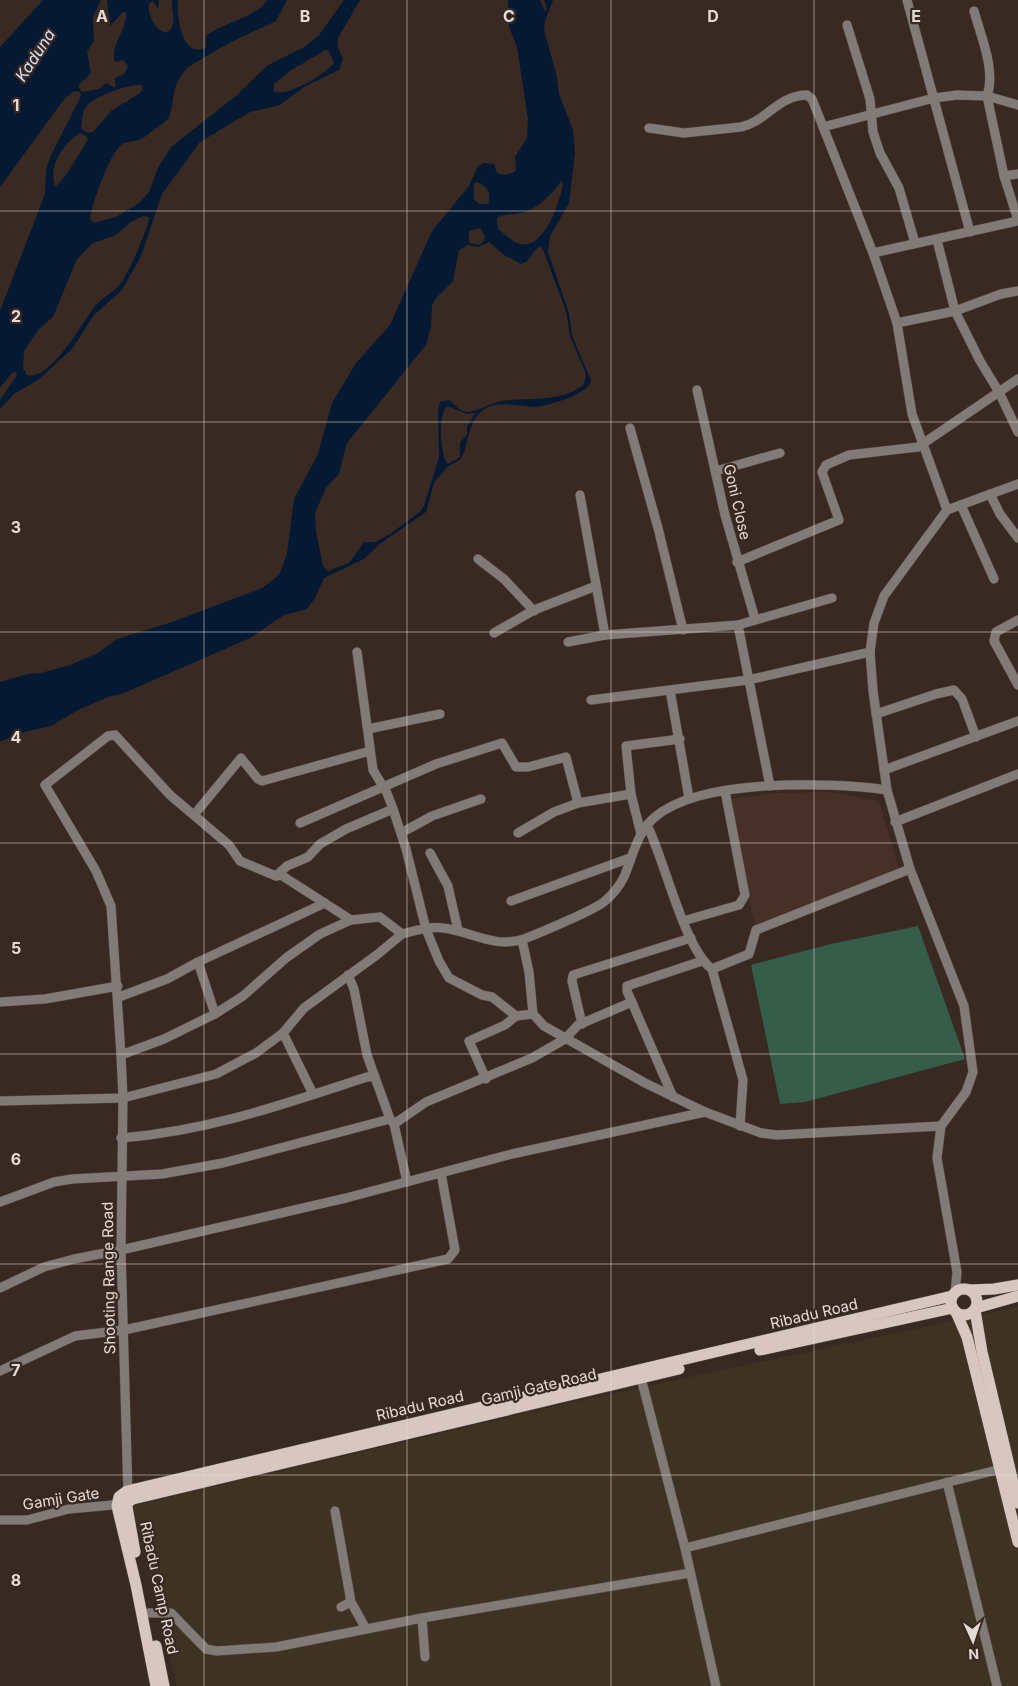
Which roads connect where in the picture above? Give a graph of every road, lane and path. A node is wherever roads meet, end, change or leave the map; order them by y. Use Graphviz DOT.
graph roads {
  1 [pos="907,0"];
  2 [pos="974,11"];
  3 [pos="847,25"];
  4 [pos="988,96"];
  5 [pos="934,98"];
  6 [pos="1018,105"];
  7 [pos="870,114"];
  8 [pos="823,127"];
  9 [pos="649,128"];
  10 [pos="1018,174"];
  11 [pos="1004,176"];
  12 [pos="1018,221"];
  13 [pos="970,232"];
  14 [pos="937,240"];
  15 [pos="915,243"];
  16 [pos="873,253"];
  17 [pos="1018,291"];
  18 [pos="955,311"];
  19 [pos="897,323"];
  20 [pos="1018,378"];
  21 [pos="697,390"];
  22 [pos="999,392"];
  23 [pos="630,428"];
  24 [pos="1018,432"];
  25 [pos="922,442"];
  26 [pos="780,453"];
  27 [pos="716,471"];
  28 [pos="1018,484"];
  29 [pos="990,494"];
  30 [pos="580,495"];
  31 [pos="961,505"];
  32 [pos="947,510"];
  33 [pos="1018,538"];
  34 [pos="478,559"];
  35 [pos="737,562"];
  36 [pos="994,579"];
  37 [pos="596,586"];
  38 [pos="832,598"];
  39 [pos="534,611"];
  40 [pos="755,619"];
  41 [pos="1018,620"];
  42 [pos="738,625"];
  43 [pos="683,630"];
  44 [pos="494,633"];
  45 [pos="605,635"];
  46 [pos="568,642"];
  47 [pos="356,652"];
  48 [pos="870,652"];
  49 [pos="1014,669"];
  50 [pos="748,680"];
  51 [pos="1018,685"];
  52 [pos="670,690"];
  53 [pos="591,700"];
  54 [pos="440,714"];
  55 [pos="876,714"];
  56 [pos="1018,722"];
  57 [pos="368,729"];
  58 [pos="976,737"];
  59 [pos="680,739"];
  60 [pos="370,751"];
  61 [pos="884,770"];
  62 [pos="1018,774"];
  63 [pos="382,785"];
  64 [pos="770,786"];
  65 [pos="886,790"];
  66 [pos="725,791"];
  67 [pos="631,794"];
  68 [pos="689,798"];
  69 [pos="481,799"];
  70 [pos="578,803"];
  71 [pos="394,809"];
  72 [pos="194,815"];
  73 [pos="895,822"];
  74 [pos="300,823"];
  75 [pos="647,825"];
  76 [pos="401,832"];
  77 [pos="518,833"];
  78 [pos="642,834"];
  79 [pos="430,853"];
  80 [pos="630,858"];
  81 [pos="910,869"];
  82 [pos="276,876"];
  83 [pos="511,901"];
  84 [pos="325,903"];
  85 [pos="351,920"];
  86 [pos="683,921"];
  87 [pos="426,929"];
  88 [pos="458,930"];
  89 [pos="402,934"];
  90 [pos="691,938"];
  91 [pos="522,940"];
  92 [pos="702,961"];
  93 [pos="198,962"];
  94 [pos="712,969"];
  95 [pos="348,975"];
  96 [pos="118,986"];
  97 [pos="119,997"];
  98 [pos="0,1002"];
  99 [pos="632,1002"];
  100 [pos="215,1014"];
  101 [pos="533,1014"];
  102 [pos="516,1016"];
  103 [pos="582,1024"];
  104 [pos="283,1032"];
  105 [pos="565,1039"];
  106 [pos="121,1055"];
  107 [pos="375,1077"];
  108 [pos="486,1079"];
  109 [pos="313,1094"];
  110 [pos="673,1097"];
  111 [pos="123,1098"];
  112 [pos="0,1101"];
  113 [pos="705,1112"];
  114 [pos="392,1121"];
  115 [pos="740,1126"];
  116 [pos="941,1126"];
  117 [pos="122,1138"];
  118 [pos="441,1173"];
  119 [pos="121,1177"];
  120 [pos="407,1182"];
  121 [pos="0,1202"];
  122 [pos="121,1250"];
  123 [pos="957,1272"];
  124 [pos="1018,1285"];
  125 [pos="0,1288"];
  126 [pos="969,1289"];
  127 [pos="953,1294"];
  128 [pos="1018,1296"];
  129 [pos="976,1308"];
  130 [pos="954,1310"];
  131 [pos="124,1330"];
  132 [pos="0,1371"];
  133 [pos="641,1378"];
  134 [pos="573,1390"];
  135 [pos="1001,1469"];
  136 [pos="947,1482"];
  137 [pos="127,1500"];
  138 [pos="1018,1503"];
  139 [pos="335,1511"];
  140 [pos="0,1520"];
  141 [pos="1018,1542"];
  142 [pos="685,1548"];
  143 [pos="690,1573"];
  144 [pos="351,1602"];
  145 [pos="341,1606"];
  146 [pos="149,1614"];
  147 [pos="422,1618"];
  148 [pos="366,1629"];
  149 [pos="425,1657"];
  150 [pos="156,1686"];
  151 [pos="164,1686"];
  152 [pos="716,1686"];
  153 [pos="997,1686"];
  1 -- 5 [label="street"];
  2 -- 4 [label="street"];
  3 -- 7 [label="street"];
  4 -- 5 [label="street"];
  4 -- 6 [label="street"];
  4 -- 11 [label="street"];
  5 -- 7 [label="street"];
  5 -- 13 [label="street"];
  7 -- 8 [label="street"];
  7 -- 15 [label="street"];
  8 -- 9 [label="street"];
  8 -- 16 [label="street"];
  10 -- 11 [label="street"];
  11 -- 12 [label="street"];
  12 -- 13 [label="street"];
  13 -- 14 [label="street"];
  14 -- 15 [label="street"];
  14 -- 18 [label="street"];
  15 -- 16 [label="street"];
  16 -- 19 [label="street"];
  17 -- 18 [label="street"];
  18 -- 19 [label="street"];
  18 -- 22 [label="street"];
  19 -- 25 [label="street"];
  20 -- 22 [label="street"];
  21 -- 27 [label="street, Goni Close"];
  22 -- 24 [label="street"];
  22 -- 25 [label="street"];
  23 -- 43 [label="street"];
  25 -- 32 [label="street"];
  25 -- 35 [label="street"];
  26 -- 27 [label="street"];
  27 -- 35 [label="street, Goni Close"];
  28 -- 29 [label="street"];
  29 -- 31 [label="street"];
  29 -- 33 [label="street"];
  30 -- 37 [label="street"];
  31 -- 32 [label="street"];
  31 -- 36 [label="street"];
  32 -- 48 [label="street"];
  34 -- 39 [label="street"];
  35 -- 40 [label="street, Goni Close"];
  37 -- 39 [label="street"];
  37 -- 45 [label="street"];
  38 -- 40 [label="street"];
  39 -- 44 [label="street"];
  40 -- 42 [label="street"];
  41 -- 49 [label="street"];
  42 -- 43 [label="street"];
  42 -- 50 [label="street"];
  43 -- 45 [label="street"];
  45 -- 46 [label="street"];
  47 -- 57 [label="street"];
  48 -- 50 [label="street"];
  48 -- 55 [label="street"];
  49 -- 51 [label="street"];
  50 -- 52 [label="street"];
  50 -- 64 [label="street"];
  52 -- 53 [label="street"];
  52 -- 59 [label="street"];
  54 -- 57 [label="street"];
  55 -- 58 [label="street"];
  55 -- 61 [label="street"];
  56 -- 58 [label="street"];
  57 -- 60 [label="street"];
  58 -- 61 [label="street"];
  59 -- 67 [label="street"];
  59 -- 68 [label="street"];
  60 -- 63 [label="street"];
  60 -- 72 [label="street"];
  61 -- 65 [label="street"];
  62 -- 73 [label="street"];
  63 -- 70 [label="street"];
  63 -- 71 [label="street"];
  63 -- 74 [label="street"];
  64 -- 65 [label="street"];
  64 -- 66 [label="street"];
  65 -- 73 [label="street"];
  66 -- 68 [label="street"];
  66 -- 86 [label="street"];
  67 -- 70 [label="street"];
  67 -- 78 [label="street"];
  68 -- 75 [label="street"];
  69 -- 76 [label="street"];
  70 -- 77 [label="street"];
  71 -- 76 [label="street"];
  71 -- 82 [label="street"];
  72 -- 82 [label="street"];
  72 -- 96 [label="street, Shooting Range Road"];
  73 -- 81 [label="street"];
  75 -- 78 [label="street"];
  75 -- 86 [label="street"];
  76 -- 87 [label="street"];
  78 -- 80 [label="street"];
  79 -- 88 [label="street"];
  80 -- 83 [label="street"];
  80 -- 91 [label="street"];
  81 -- 94 [label="street"];
  81 -- 116 [label="street"];
  82 -- 84 [label="street"];
  84 -- 85 [label="street"];
  84 -- 93 [label="street"];
  85 -- 89 [label="street"];
  85 -- 100 [label="street"];
  86 -- 90 [label="street"];
  87 -- 88 [label="street"];
  87 -- 89 [label="street"];
  87 -- 102 [label="street"];
  88 -- 91 [label="street"];
  89 -- 95 [label="street"];
  90 -- 92 [label="street"];
  90 -- 103 [label="street"];
  91 -- 101 [label="street"];
  92 -- 94 [label="street"];
  92 -- 99 [label="street"];
  93 -- 97 [label="street"];
  93 -- 100 [label="street"];
  94 -- 115 [label="street"];
  95 -- 104 [label="street"];
  95 -- 107 [label="street"];
  96 -- 97 [label="street, Shooting Range Road"];
  96 -- 98 [label="street"];
  97 -- 106 [label="street, Shooting Range Road"];
  99 -- 103 [label="street"];
  99 -- 110 [label="street"];
  100 -- 106 [label="street"];
  101 -- 102 [label="street"];
  101 -- 105 [label="street"];
  102 -- 108 [label="street"];
  103 -- 105 [label="street"];
  104 -- 109 [label="street"];
  104 -- 111 [label="street"];
  105 -- 108 [label="street"];
  105 -- 110 [label="street"];
  106 -- 111 [label="street, Shooting Range Road"];
  107 -- 109 [label="street"];
  107 -- 114 [label="street"];
  108 -- 114 [label="street"];
  109 -- 117 [label="street"];
  110 -- 113 [label="street"];
  111 -- 112 [label="street"];
  111 -- 117 [label="street, Shooting Range Road"];
  113 -- 115 [label="street"];
  113 -- 118 [label="street"];
  114 -- 119 [label="street"];
  114 -- 120 [label="street"];
  115 -- 116 [label="street"];
  116 -- 123 [label="street"];
  117 -- 119 [label="street, Shooting Range Road"];
  118 -- 120 [label="street"];
  118 -- 131 [label="street"];
  119 -- 121 [label="street"];
  119 -- 122 [label="street, Shooting Range Road"];
  120 -- 122 [label="street"];
  122 -- 125 [label="street"];
  122 -- 131 [label="street, Shooting Range Road"];
  123 -- 126 [label="street"];
  123 -- 127 [label="street"];
  124 -- 126 [label="main road"];
  126 -- 127 [label="main road"];
  126 -- 129 [label="main road"];
  127 -- 130 [label="main road"];
  127 -- 134 [label="main road, Ribadu Road"];
  128 -- 129 [label="main road"];
  129 -- 130 [label="main road"];
  129 -- 138 [label="main road"];
  130 -- 133 [label="main road, Gamji Gate Road"];
  130 -- 135 [label="main road"];
  131 -- 132 [label="street"];
  131 -- 137 [label="street, Shooting Range Road"];
  133 -- 134 [label="main road, Gamji Gate Road"];
  133 -- 142 [label="street"];
  134 -- 137 [label="main road, Gamji Gate Road"];
  135 -- 136 [label="street"];
  135 -- 141 [label="main road"];
  136 -- 142 [label="street"];
  136 -- 153 [label="street"];
  137 -- 140 [label="street, Gamji Gate"];
  137 -- 146 [label="main road, Ribadu Camp Road"];
  137 -- 150 [label="main road"];
  139 -- 144 [label="street"];
  142 -- 143 [label="street"];
  143 -- 147 [label="street"];
  143 -- 152 [label="street"];
  144 -- 145 [label="street"];
  144 -- 148 [label="street"];
  146 -- 148 [label="street"];
  146 -- 151 [label="main road, Ribadu Camp Road"];
  147 -- 148 [label="street"];
  147 -- 149 [label="street"];
}
